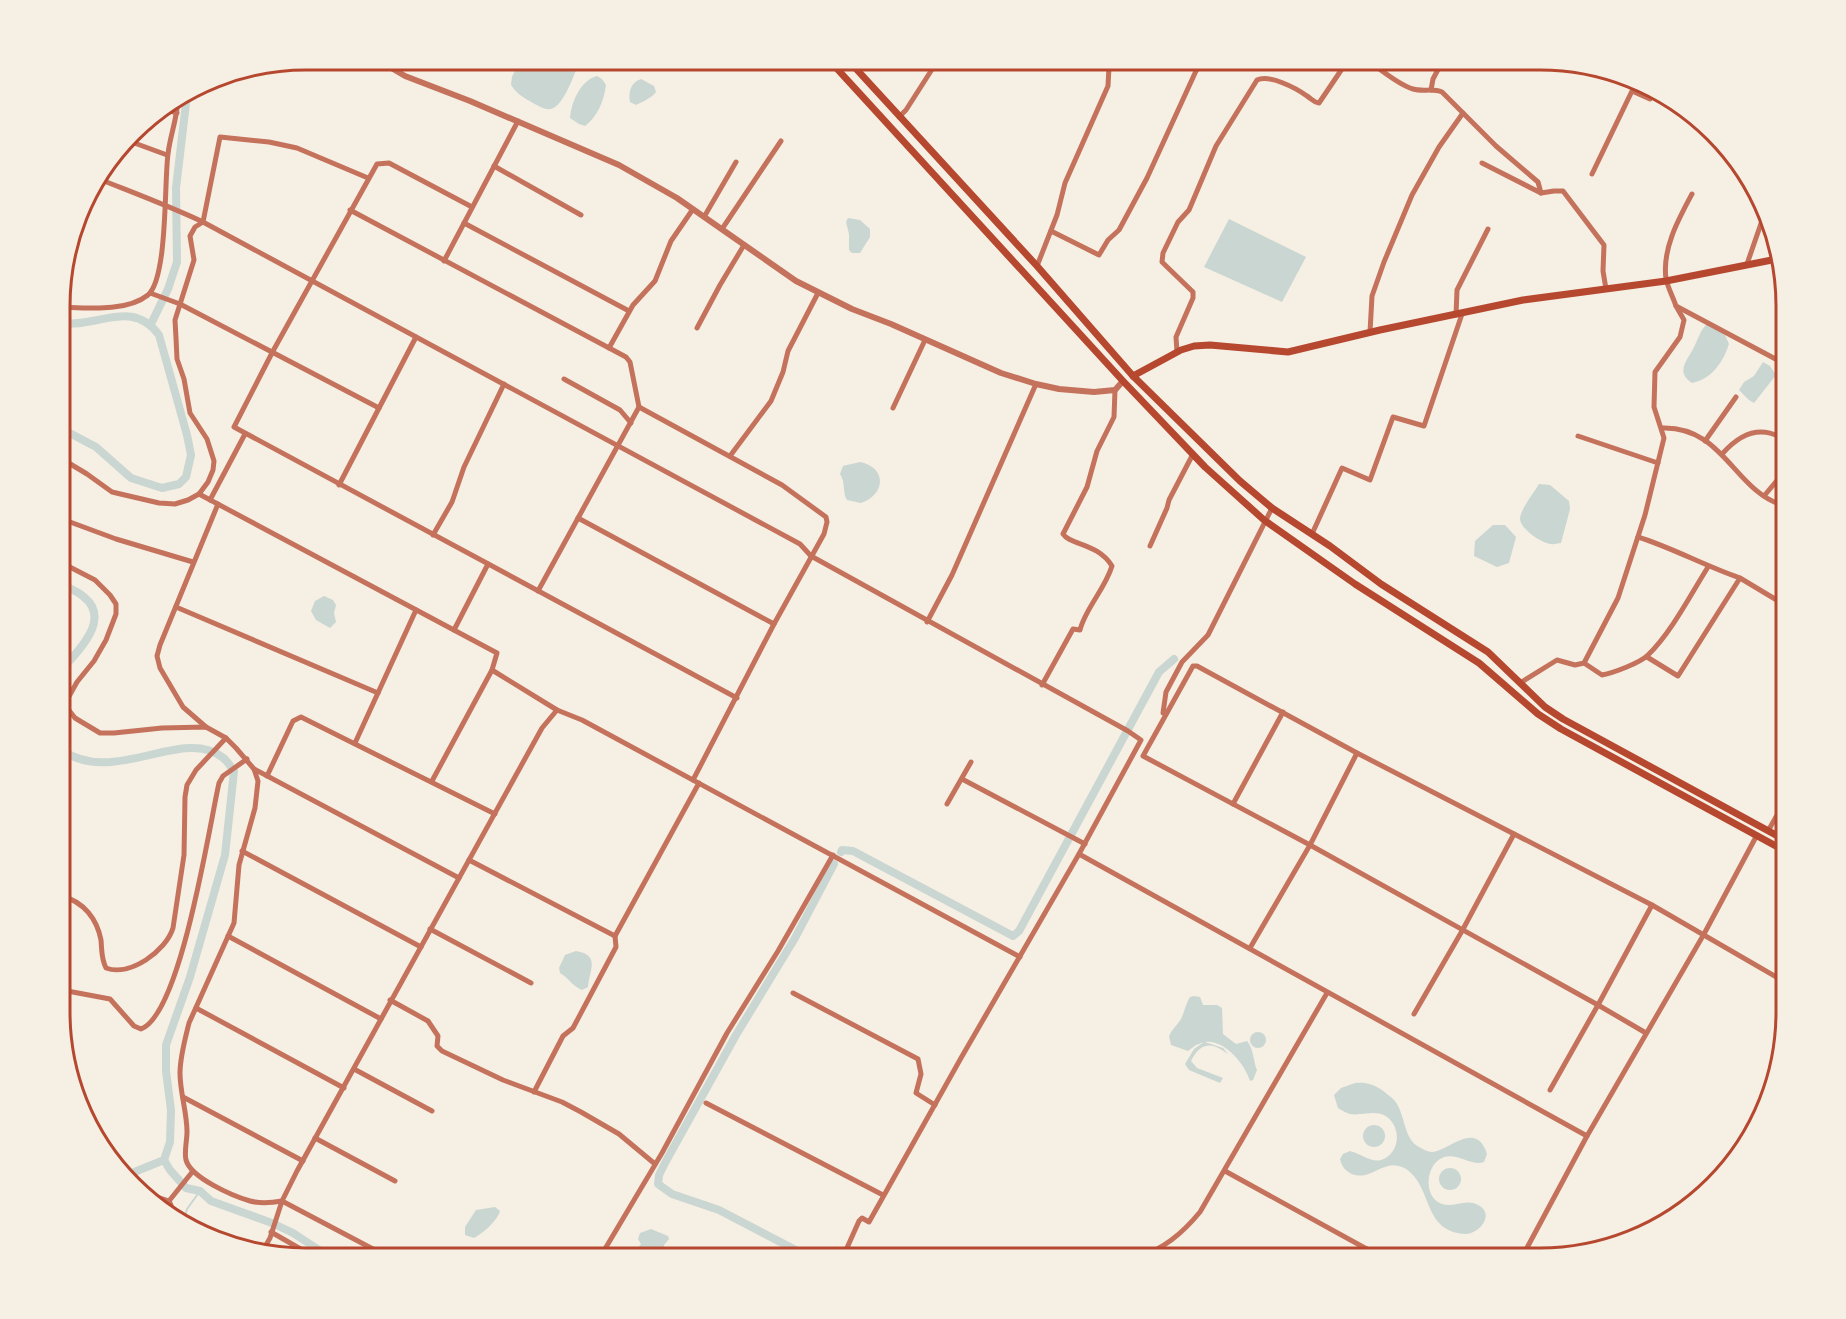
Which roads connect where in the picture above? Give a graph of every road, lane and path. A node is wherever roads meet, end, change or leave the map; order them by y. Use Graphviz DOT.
graph roads {
  1 [pos="392,70"];
  2 [pos="838,70"];
  3 [pos="857,70"];
  4 [pos="932,70"];
  5 [pos="1109,70"];
  6 [pos="1196,70"];
  7 [pos="1341,70"];
  8 [pos="1382,70"];
  9 [pos="1439,70"];
  10 [pos="1431,90"];
  11 [pos="1650,98"];
  12 [pos="177,109"];
  13 [pos="173,112"];
  14 [pos="177,113"];
  15 [pos="1463,113"];
  16 [pos="899,117"];
  17 [pos="518,121"];
  18 [pos="781,141"];
  19 [pos="136,144"];
  20 [pos="167,155"];
  21 [pos="736,162"];
  22 [pos="1482,163"];
  23 [pos="494,166"];
  24 [pos="1592,174"];
  25 [pos="368,178"];
  26 [pos="106,182"];
  27 [pos="1541,194"];
  28 [pos="1692,194"];
  29 [pos="167,206"];
  30 [pos="472,207"];
  31 [pos="693,209"];
  32 [pos="350,210"];
  33 [pos="581,215"];
  34 [pos="704,217"];
  35 [pos="203,222"];
  36 [pos="464,223"];
  37 [pos="1761,224"];
  38 [pos="722,229"];
  39 [pos="1488,230"];
  40 [pos="1051,231"];
  41 [pos="744,245"];
  42 [pos="444,261"];
  43 [pos="1771,261"];
  44 [pos="1747,264"];
  45 [pos="1037,266"];
  46 [pos="312,280"];
  47 [pos="1666,281"];
  48 [pos="1606,289"];
  49 [pos="818,293"];
  50 [pos="153,294"];
  51 [pos="178,303"];
  52 [pos="1676,306"];
  53 [pos="70,307"];
  54 [pos="629,311"];
  55 [pos="1459,314"];
  56 [pos="697,328"];
  57 [pos="1370,332"];
  58 [pos="416,337"];
  59 [pos="925,340"];
  60 [pos="609,348"];
  61 [pos="273,351"];
  62 [pos="1177,352"];
  63 [pos="1776,359"];
  64 [pos="1133,376"];
  65 [pos="564,379"];
  66 [pos="1123,381"];
  67 [pos="504,384"];
  68 [pos="1036,384"];
  69 [pos="1114,390"];
  70 [pos="1736,397"];
  71 [pos="639,407"];
  72 [pos="379,408"];
  73 [pos="893,408"];
  74 [pos="631,423"];
  75 [pos="1662,428"];
  76 [pos="245,434"];
  77 [pos="1776,435"];
  78 [pos="1578,436"];
  79 [pos="1705,441"];
  80 [pos="618,447"];
  81 [pos="1723,453"];
  82 [pos="1193,454"];
  83 [pos="730,456"];
  84 [pos="1658,463"];
  85 [pos="70,464"];
  86 [pos="1776,482"];
  87 [pos="339,485"];
  88 [pos="199,494"];
  89 [pos="1764,496"];
  90 [pos="210,500"];
  91 [pos="1776,503"];
  92 [pos="218,504"];
  93 [pos="1272,508"];
  94 [pos="579,518"];
  95 [pos="1264,520"];
  96 [pos="70,522"];
  97 [pos="1312,534"];
  98 [pos="433,535"];
  99 [pos="1638,537"];
  100 [pos="1150,546"];
  101 [pos="811,556"];
  102 [pos="193,562"];
  103 [pos="488,564"];
  104 [pos="70,567"];
  105 [pos="1708,567"];
  106 [pos="1740,578"];
  107 [pos="538,591"];
  108 [pos="1776,600"];
  109 [pos="176,607"];
  110 [pos="416,610"];
  111 [pos="927,622"];
  112 [pos="774,624"];
  113 [pos="454,630"];
  114 [pos="1647,657"];
  115 [pos="1584,663"];
  116 [pos="492,670"];
  117 [pos="1520,683"];
  118 [pos="1042,685"];
  119 [pos="1527,690"];
  120 [pos="378,693"];
  121 [pos="70,695"];
  122 [pos="1516,696"];
  123 [pos="737,698"];
  124 [pos="557,710"];
  125 [pos="70,712"];
  126 [pos="1283,712"];
  127 [pos="206,727"];
  128 [pos="1140,739"];
  129 [pos="224,740"];
  130 [pos="356,743"];
  131 [pos="1357,753"];
  132 [pos="245,760"];
  133 [pos="970,762"];
  134 [pos="254,769"];
  135 [pos="267,776"];
  136 [pos="962,779"];
  137 [pos="432,781"];
  138 [pos="696,781"];
  139 [pos="947,804"];
  140 [pos="1233,804"];
  141 [pos="495,814"];
  142 [pos="1776,817"];
  143 [pos="1768,831"];
  144 [pos="1514,834"];
  145 [pos="1757,835"];
  146 [pos="1776,835"];
  147 [pos="1084,844"];
  148 [pos="1310,845"];
  149 [pos="1776,846"];
  150 [pos="242,851"];
  151 [pos="1079,854"];
  152 [pos="833,855"];
  153 [pos="469,860"];
  154 [pos="459,878"];
  155 [pos="70,898"];
  156 [pos="1652,905"];
  157 [pos="430,929"];
  158 [pos="1462,931"];
  159 [pos="1704,934"];
  160 [pos="228,936"];
  161 [pos="615,936"];
  162 [pos="421,947"];
  163 [pos="1250,948"];
  164 [pos="1020,957"];
  165 [pos="1776,977"];
  166 [pos="531,983"];
  167 [pos="70,992"];
  168 [pos="792,993"];
  169 [pos="1327,993"];
  170 [pos="390,1000"];
  171 [pos="1598,1005"];
  172 [pos="196,1008"];
  173 [pos="1414,1014"];
  174 [pos="381,1019"];
  175 [pos="1646,1033"];
  176 [pos="354,1069"];
  177 [pos="344,1088"];
  178 [pos="1550,1090"];
  179 [pos="534,1092"];
  180 [pos="183,1097"];
  181 [pos="706,1103"];
  182 [pos="935,1105"];
  183 [pos="432,1111"];
  184 [pos="1587,1136"];
  185 [pos="315,1138"];
  186 [pos="303,1161"];
  187 [pos="655,1164"];
  188 [pos="1225,1171"];
  189 [pos="191,1172"];
  190 [pos="395,1181"];
  191 [pos="883,1195"];
  192 [pos="160,1197"];
  193 [pos="171,1198"];
  194 [pos="282,1201"];
  195 [pos="171,1206"];
  196 [pos="272,1230"];
  197 [pos="265,1245"];
  198 [pos="302,1248"];
  199 [pos="373,1248"];
  200 [pos="605,1248"];
  201 [pos="847,1248"];
  202 [pos="1160,1248"];
  203 [pos="1365,1248"];
  204 [pos="1527,1248"];
  1 -- 17 [label="street"];
  2 -- 66 [label="main road"];
  3 -- 16 [label="main road"];
  4 -- 16 [label="street"];
  5 -- 40 [label="street"];
  6 -- 40 [label="street"];
  7 -- 62 [label="street"];
  8 -- 10 [label="street"];
  9 -- 10 [label="street"];
  10 -- 15 [label="street"];
  11 -- 24 [label="street"];
  12 -- 14 [label="street"];
  13 -- 14 [label="street"];
  14 -- 20 [label="street"];
  15 -- 27 [label="street"];
  15 -- 57 [label="street"];
  16 -- 45 [label="main road"];
  17 -- 23 [label="street"];
  17 -- 31 [label="street"];
  18 -- 38 [label="street"];
  19 -- 20 [label="street"];
  20 -- 29 [label="street"];
  21 -- 34 [label="street"];
  22 -- 27 [label="street"];
  23 -- 30 [label="street"];
  23 -- 33 [label="street"];
  25 -- 30 [label="street"];
  25 -- 32 [label="street"];
  25 -- 35 [label="street"];
  26 -- 29 [label="street"];
  27 -- 48 [label="street"];
  28 -- 47 [label="street"];
  29 -- 35 [label="street"];
  29 -- 50 [label="street"];
  30 -- 36 [label="street"];
  31 -- 34 [label="street"];
  31 -- 54 [label="street"];
  32 -- 42 [label="street"];
  32 -- 46 [label="street"];
  34 -- 38 [label="street"];
  35 -- 46 [label="street"];
  35 -- 51 [label="street"];
  36 -- 42 [label="street"];
  36 -- 54 [label="street"];
  37 -- 44 [label="street"];
  38 -- 41 [label="street"];
  39 -- 55 [label="street"];
  40 -- 45 [label="street"];
  41 -- 49 [label="street"];
  41 -- 56 [label="street"];
  42 -- 60 [label="street"];
  43 -- 44 [label="main road"];
  44 -- 47 [label="main road"];
  45 -- 64 [label="main road"];
  46 -- 58 [label="street"];
  46 -- 61 [label="street"];
  47 -- 48 [label="main road"];
  47 -- 52 [label="street"];
  48 -- 55 [label="main road"];
  49 -- 59 [label="street"];
  49 -- 83 [label="street"];
  50 -- 51 [label="street"];
  50 -- 53 [label="street"];
  51 -- 61 [label="street"];
  51 -- 88 [label="street"];
  52 -- 63 [label="street"];
  52 -- 75 [label="street"];
  54 -- 60 [label="street"];
  55 -- 57 [label="main road"];
  55 -- 97 [label="street"];
  57 -- 62 [label="main road"];
  58 -- 67 [label="street"];
  58 -- 72 [label="street"];
  59 -- 68 [label="street"];
  59 -- 73 [label="street"];
  60 -- 71 [label="street"];
  61 -- 72 [label="street"];
  61 -- 76 [label="street"];
  62 -- 64 [label="main road"];
  64 -- 93 [label="main road"];
  65 -- 74 [label="street"];
  66 -- 69 [label="street"];
  66 -- 82 [label="main road"];
  67 -- 80 [label="street"];
  67 -- 98 [label="street"];
  68 -- 69 [label="street"];
  68 -- 111 [label="street"];
  69 -- 118 [label="street"];
  70 -- 79 [label="street"];
  71 -- 74 [label="street"];
  71 -- 83 [label="street"];
  72 -- 87 [label="street"];
  74 -- 80 [label="street"];
  75 -- 79 [label="street"];
  75 -- 84 [label="street"];
  76 -- 87 [label="street"];
  76 -- 90 [label="street"];
  77 -- 81 [label="street"];
  78 -- 84 [label="street"];
  79 -- 81 [label="street"];
  80 -- 94 [label="street"];
  80 -- 101 [label="street"];
  81 -- 89 [label="street"];
  82 -- 95 [label="main road"];
  82 -- 100 [label="street"];
  83 -- 101 [label="street"];
  84 -- 99 [label="street"];
  85 -- 88 [label="street"];
  86 -- 89 [label="street"];
  87 -- 98 [label="street"];
  88 -- 90 [label="street"];
  89 -- 91 [label="street"];
  90 -- 92 [label="street"];
  92 -- 102 [label="street"];
  92 -- 110 [label="street"];
  93 -- 95 [label="street"];
  93 -- 97 [label="main road"];
  94 -- 107 [label="street"];
  94 -- 112 [label="street"];
  95 -- 122 [label="main road"];
  95 -- 128 [label="street"];
  96 -- 102 [label="street"];
  97 -- 117 [label="main road"];
  98 -- 103 [label="street"];
  99 -- 105 [label="street"];
  99 -- 115 [label="street"];
  101 -- 111 [label="street"];
  101 -- 112 [label="street"];
  102 -- 109 [label="street"];
  103 -- 107 [label="street"];
  103 -- 113 [label="street"];
  104 -- 121 [label="street"];
  105 -- 106 [label="street"];
  105 -- 114 [label="street"];
  106 -- 108 [label="street"];
  106 -- 114 [label="street"];
  107 -- 123 [label="street"];
  109 -- 120 [label="street"];
  109 -- 127 [label="street"];
  110 -- 113 [label="street"];
  110 -- 120 [label="street"];
  111 -- 118 [label="street"];
  112 -- 123 [label="street"];
  113 -- 116 [label="street"];
  114 -- 115 [label="street"];
  115 -- 117 [label="street"];
  116 -- 124 [label="street"];
  116 -- 137 [label="street"];
  117 -- 119 [label="main road"];
  118 -- 128 [label="street"];
  119 -- 122 [label="main road"];
  119 -- 143 [label="main road"];
  120 -- 130 [label="street"];
  122 -- 145 [label="main road"];
  123 -- 138 [label="street"];
  124 -- 138 [label="street"];
  124 -- 141 [label="street"];
  125 -- 127 [label="street"];
  126 -- 131 [label="street"];
  126 -- 140 [label="street"];
  126 -- 140 [label="street"];
  127 -- 129 [label="street"];
  128 -- 147 [label="street"];
  129 -- 132 [label="street"];
  129 -- 155 [label="street"];
  130 -- 135 [label="street"];
  130 -- 137 [label="street"];
  131 -- 144 [label="street"];
  131 -- 148 [label="street"];
  132 -- 134 [label="street"];
  132 -- 167 [label="street"];
  133 -- 136 [label="street"];
  134 -- 135 [label="street"];
  134 -- 150 [label="street"];
  135 -- 154 [label="street"];
  136 -- 139 [label="street"];
  136 -- 147 [label="street"];
  137 -- 141 [label="street"];
  138 -- 152 [label="street"];
  138 -- 161 [label="street"];
  140 -- 148 [label="street"];
  141 -- 153 [label="street"];
  142 -- 143 [label="street"];
  143 -- 146 [label="main road"];
  144 -- 156 [label="street"];
  144 -- 158 [label="street"];
  145 -- 149 [label="main road"];
  145 -- 159 [label="street"];
  147 -- 151 [label="street"];
  148 -- 158 [label="street"];
  148 -- 163 [label="street"];
  150 -- 160 [label="street"];
  150 -- 162 [label="street"];
  151 -- 163 [label="street"];
  151 -- 164 [label="street"];
  152 -- 164 [label="street"];
  152 -- 187 [label="street"];
  153 -- 154 [label="street"];
  153 -- 161 [label="street"];
  154 -- 157 [label="street"];
  156 -- 159 [label="street"];
  156 -- 171 [label="street"];
  157 -- 162 [label="street"];
  157 -- 166 [label="street"];
  158 -- 171 [label="street"];
  158 -- 173 [label="street"];
  159 -- 165 [label="street"];
  159 -- 175 [label="street"];
  160 -- 172 [label="street"];
  160 -- 174 [label="street"];
  161 -- 179 [label="street"];
  162 -- 170 [label="street"];
  163 -- 169 [label="street"];
  164 -- 182 [label="street"];
  168 -- 182 [label="street"];
  169 -- 184 [label="street"];
  169 -- 188 [label="street"];
  170 -- 174 [label="street"];
  170 -- 179 [label="street"];
  171 -- 175 [label="street"];
  171 -- 178 [label="street"];
  172 -- 177 [label="street"];
  172 -- 180 [label="street"];
  174 -- 176 [label="street"];
  175 -- 184 [label="street"];
  176 -- 177 [label="street"];
  176 -- 183 [label="street"];
  177 -- 185 [label="street"];
  179 -- 187 [label="street"];
  180 -- 186 [label="street"];
  180 -- 189 [label="street"];
  181 -- 191 [label="street"];
  182 -- 191 [label="street"];
  184 -- 204 [label="street"];
  185 -- 186 [label="street"];
  185 -- 190 [label="street"];
  186 -- 194 [label="street"];
  187 -- 200 [label="street"];
  188 -- 202 [label="street"];
  188 -- 203 [label="street"];
  189 -- 193 [label="street"];
  189 -- 194 [label="street"];
  191 -- 201 [label="street"];
  192 -- 193 [label="street"];
  193 -- 195 [label="street"];
  194 -- 196 [label="street"];
  194 -- 199 [label="street"];
  196 -- 197 [label="street"];
  196 -- 198 [label="street"];
}
